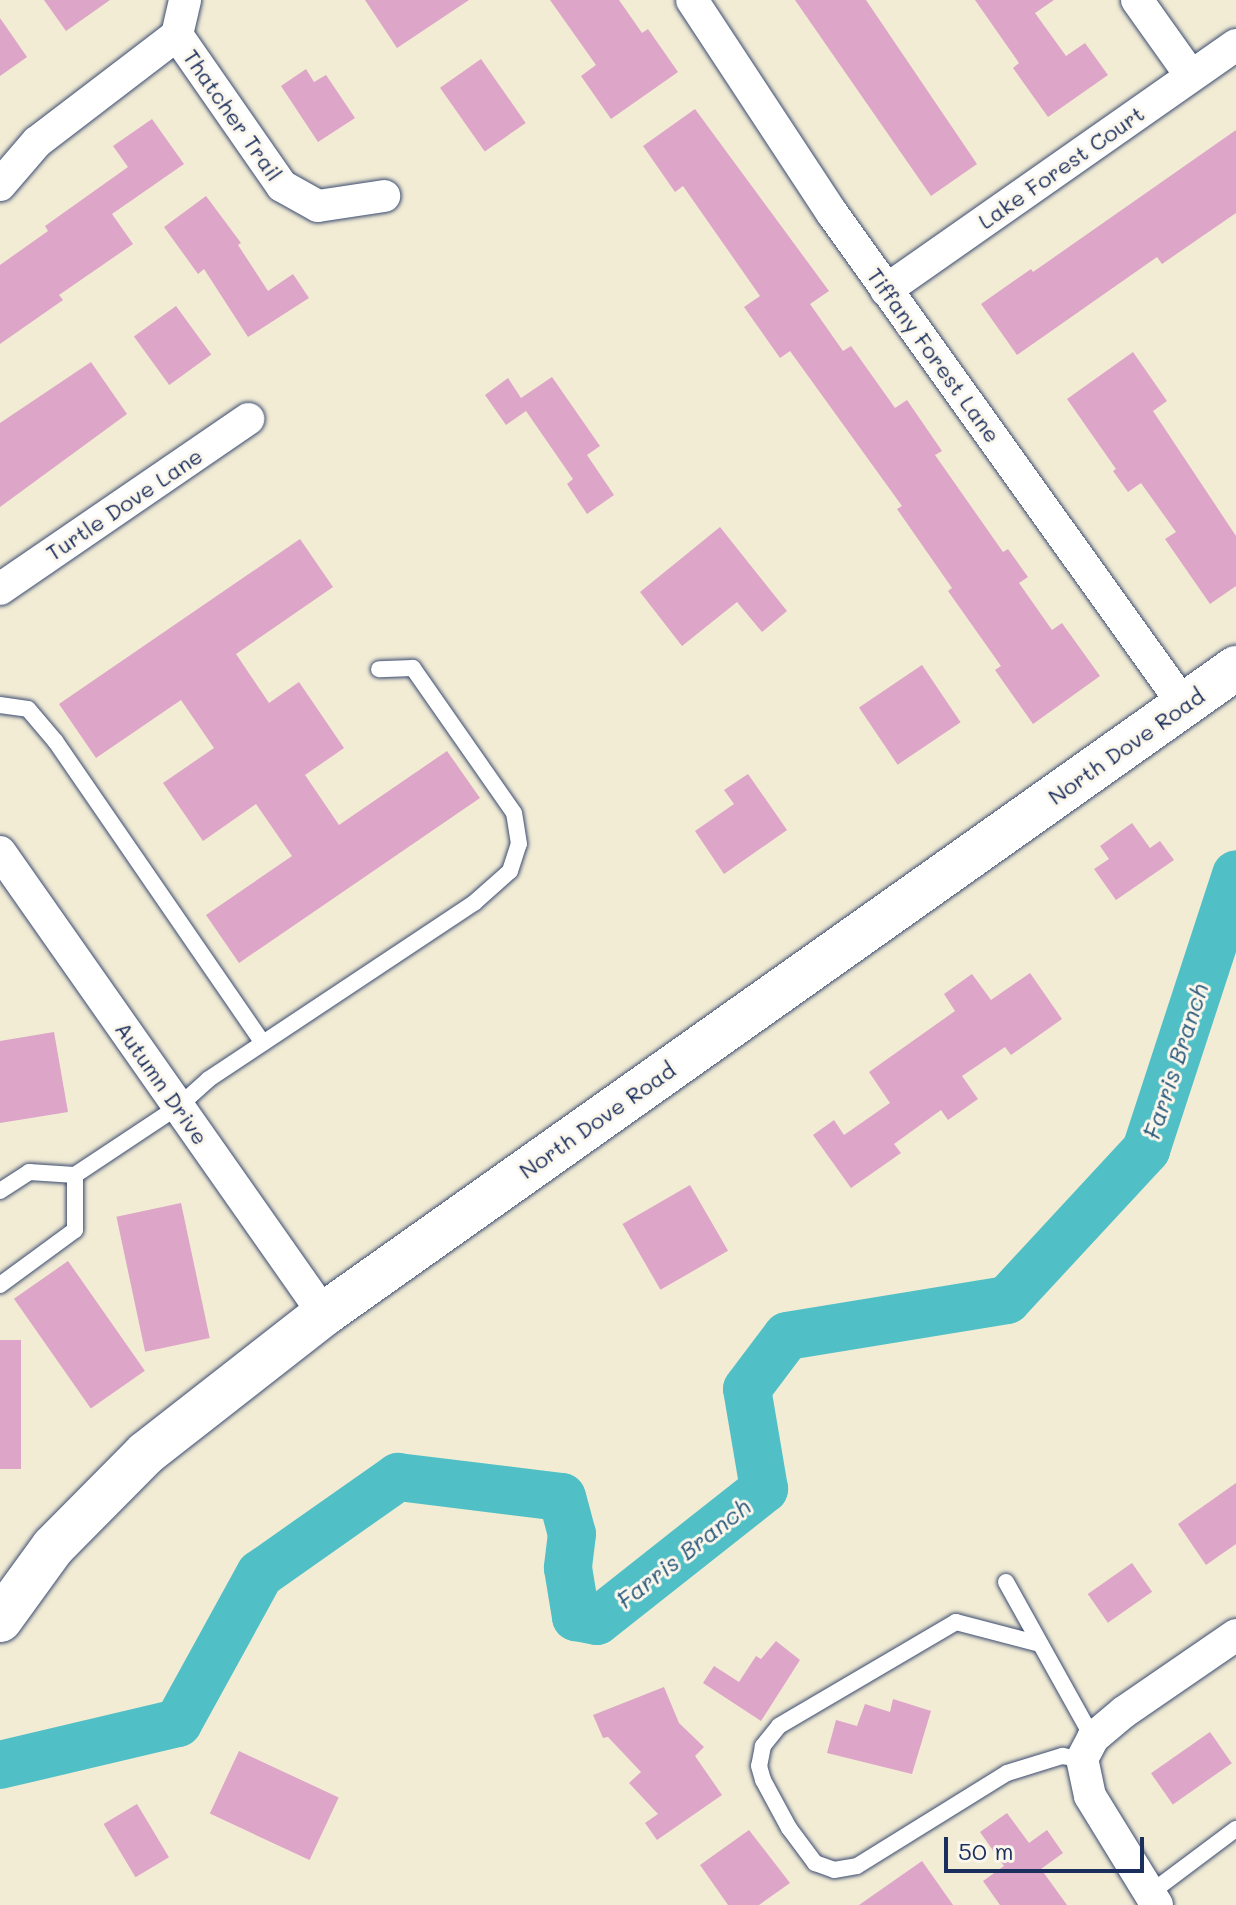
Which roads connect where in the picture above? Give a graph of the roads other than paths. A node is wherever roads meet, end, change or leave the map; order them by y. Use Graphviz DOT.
graph roads {
  1 [pos="185,0"];
  2 [pos="692,0"];
  3 [pos="1137,0"];
  4 [pos="177,35"];
  5 [pos="1236,45"];
  6 [pos="1191,76"];
  7 [pos="0,185"];
  8 [pos="384,196"];
  9 [pos="886,290"];
  10 [pos="248,419"];
  11 [pos="0,589"];
  12 [pos="1236,668"];
  13 [pos="379,669"];
  14 [pos="0,705"];
  15 [pos="1184,705"];
  16 [pos="5,869"];
  17 [pos="263,1043"];
  18 [pos="179,1106"];
  19 [pos="75,1175"];
  20 [pos="0,1191"];
  21 [pos="0,1285"];
  22 [pos="324,1314"];
  23 [pos="1006,1582"];
  24 [pos="0,1620"];
  25 [pos="1236,1635"];
  26 [pos="1040,1644"];
  27 [pos="1087,1759"];
  28 [pos="1236,1829"];
  29 [pos="1153,1899"];
  1 -- 4 [label="street"];
  2 -- 9 [label="street, Tiffany Forest Lane"];
  3 -- 6 [label="street"];
  4 -- 7 [label="street"];
  4 -- 8 [label="street, Thatcher Trail"];
  5 -- 6 [label="street, Lake Forest Court"];
  6 -- 9 [label="street, Lake Forest Court"];
  9 -- 15 [label="street, Tiffany Forest Lane"];
  10 -- 11 [label="street, Turtle Dove Lane"];
  12 -- 15 [label="street, North Dove Road"];
  13 -- 17 [label="lane"];
  14 -- 17 [label="lane"];
  15 -- 22 [label="street, North Dove Road"];
  16 -- 18 [label="street, Autumn Drive"];
  17 -- 18 [label="lane"];
  18 -- 19 [label="lane"];
  18 -- 22 [label="street, Autumn Drive"];
  19 -- 20 [label="lane"];
  19 -- 21 [label="lane"];
  22 -- 24 [label="street, North Dove Road"];
  23 -- 26 [label="lane"];
  25 -- 27 [label="street"];
  26 -- 27 [label="lane"];
  26 -- 27 [label="lane"];
  27 -- 29 [label="street"];
  28 -- 29 [label="lane"];
}
